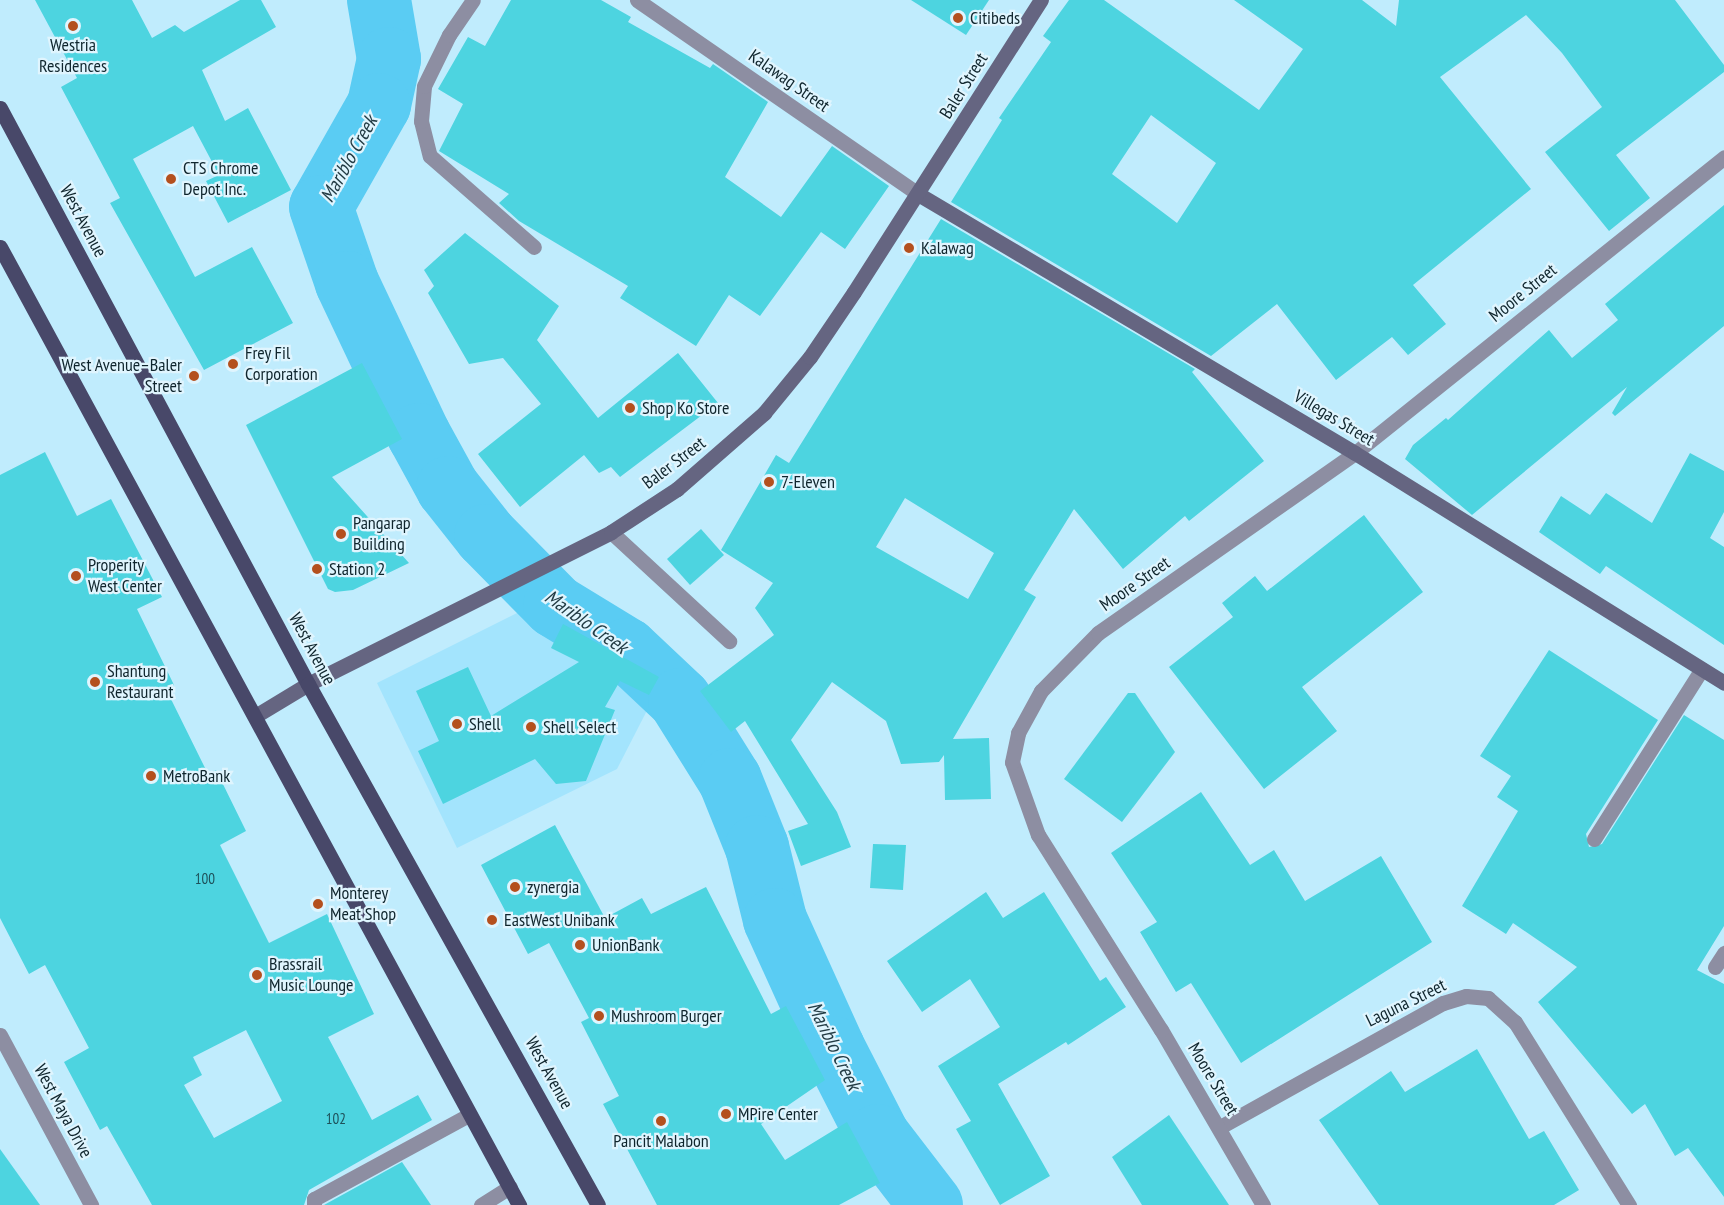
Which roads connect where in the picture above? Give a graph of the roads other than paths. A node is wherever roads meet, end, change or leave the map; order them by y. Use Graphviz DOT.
graph roads {
  1 [pos="473,0"];
  2 [pos="637,0"];
  3 [pos="1041,0"];
  4 [pos="0,108"];
  5 [pos="1724,157"];
  6 [pos="918,194"];
  7 [pos="0,247"];
  8 [pos="534,247"];
  9 [pos="1355,453"];
  10 [pos="611,532"];
  11 [pos="729,640"];
  12 [pos="1702,669"];
  13 [pos="1724,683"];
  14 [pos="309,684"];
  15 [pos="255,716"];
  16 [pos="1594,839"];
  17 [pos="1724,953"];
  18 [pos="1715,967"];
  19 [pos="0,1035"];
  20 [pos="470,1115"];
  21 [pos="1220,1127"];
  22 [pos="510,1187"];
  23 [pos="92,1205"];
  24 [pos="314,1205"];
  25 [pos="481,1205"];
  26 [pos="519,1205"];
  27 [pos="598,1205"];
  28 [pos="1263,1205"];
  29 [pos="1629,1205"];
  1 -- 8 [label="street"];
  2 -- 6 [label="street, Kalawag Street"];
  3 -- 6 [label="street, Baler Street"];
  4 -- 14 [label="main road, West Avenue"];
  5 -- 9 [label="street, Moore Street"];
  6 -- 9 [label="street, Villegas Street"];
  6 -- 10 [label="street, Baler Street"];
  7 -- 15 [label="main road"];
  9 -- 12 [label="street, Villegas Street"];
  9 -- 21 [label="street, Moore Street"];
  10 -- 11 [label="street"];
  10 -- 14 [label="street, Baler Street"];
  12 -- 13 [label="street, Villegas Street"];
  12 -- 16 [label="street"];
  14 -- 15 [label="street, Baler Street"];
  14 -- 27 [label="main road, West Avenue"];
  15 -- 20 [label="main road"];
  17 -- 18 [label="street"];
  19 -- 23 [label="street, West Maya Drive"];
  20 -- 22 [label="main road"];
  20 -- 24 [label="street"];
  21 -- 28 [label="street, Moore Street"];
  21 -- 29 [label="street, Laguna Street"];
  22 -- 25 [label="street"];
  22 -- 26 [label="main road"];
}
